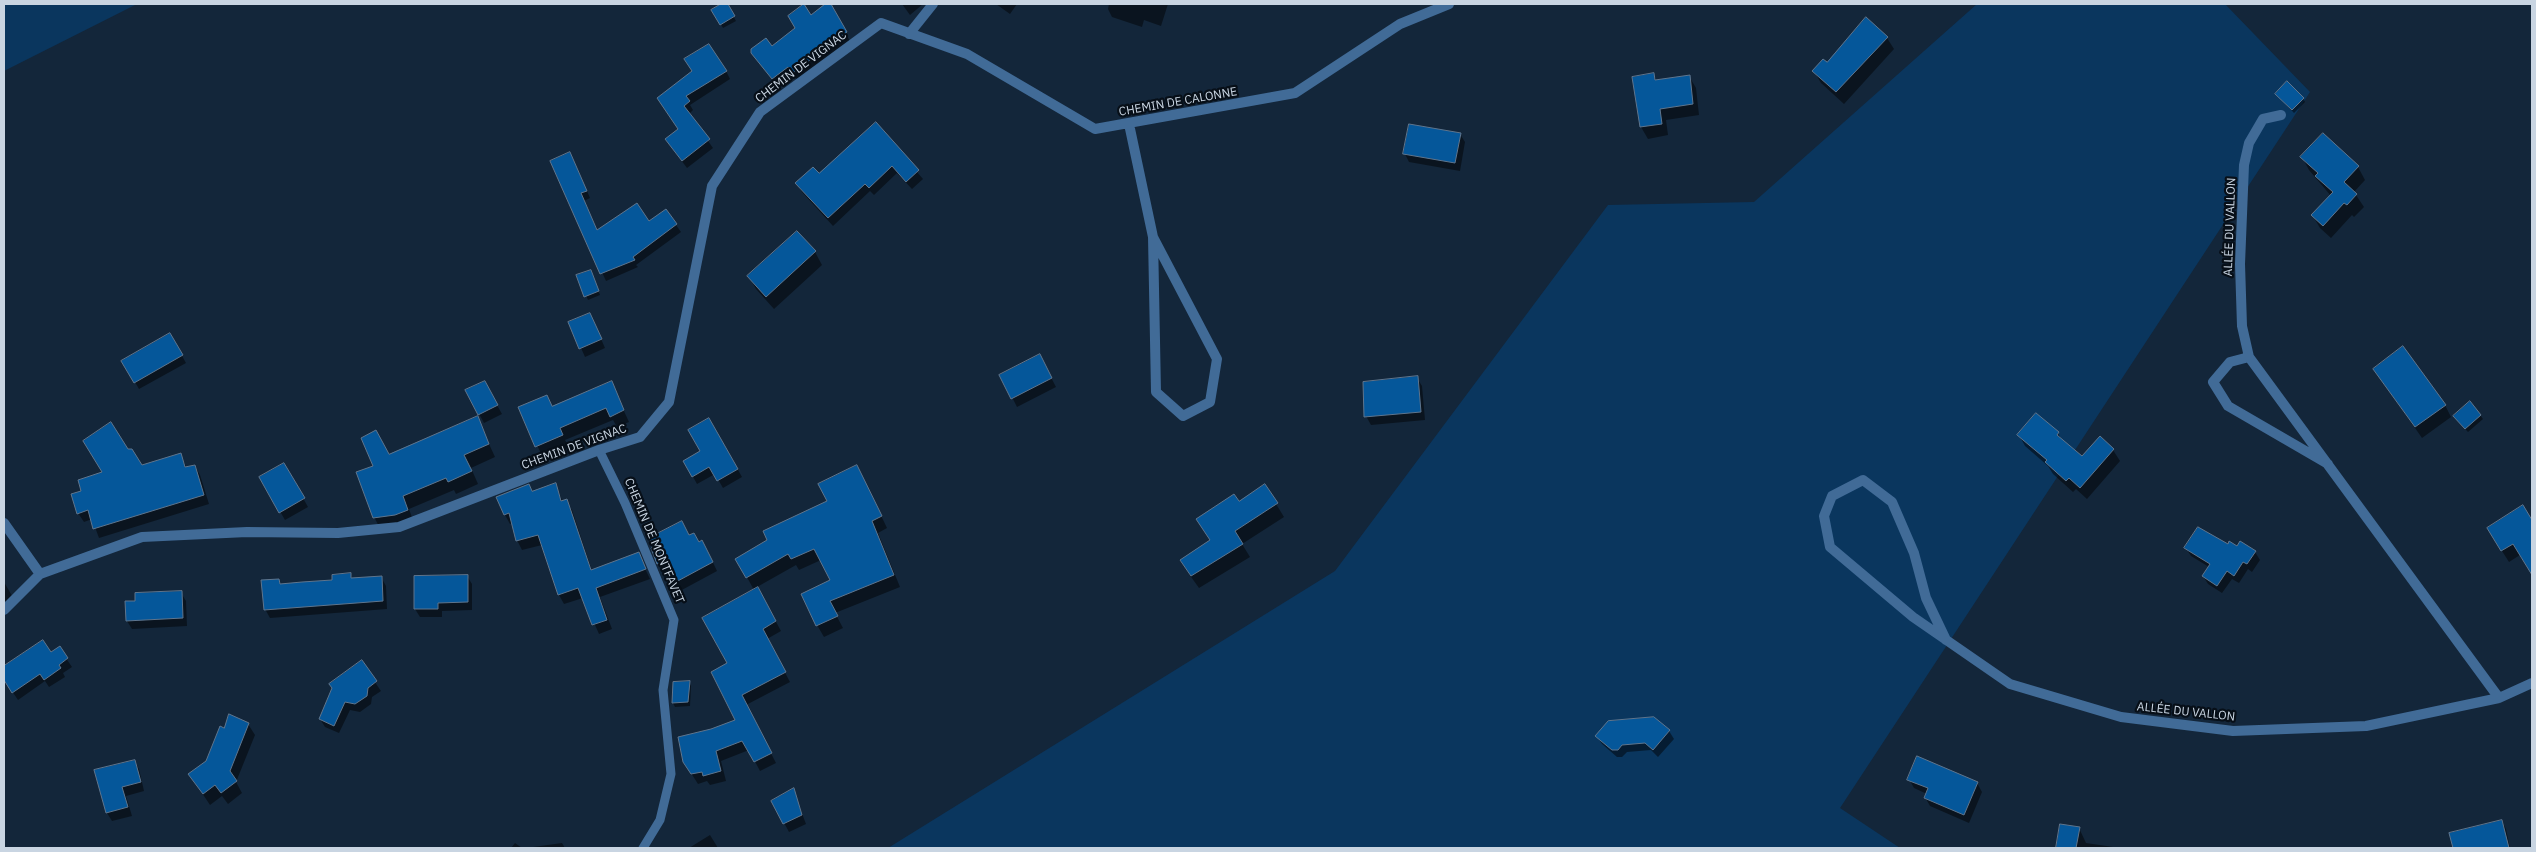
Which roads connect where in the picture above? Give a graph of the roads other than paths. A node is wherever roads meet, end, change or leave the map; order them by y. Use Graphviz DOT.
graph roads {
  1 [pos="933,4"];
  2 [pos="1449,4"];
  3 [pos="909,34"];
  4 [pos="2281,115"];
  5 [pos="1129,124"];
  6 [pos="1153,237"];
  7 [pos="2249,357"];
  8 [pos="599,450"];
  9 [pos="2328,464"];
  10 [pos="4,523"];
  11 [pos="40,574"];
  12 [pos="4,610"];
  13 [pos="1946,640"];
  14 [pos="2532,683"];
  15 [pos="2499,698"];
  16 [pos="643,848"];
  1 -- 3 [label="street"];
  2 -- 5 [label="street, CHEMIN DE CALONNE"];
  3 -- 5 [label="street, CHEMIN DE CALONNE"];
  3 -- 8 [label="street, CHEMIN DE VIGNAC"];
  4 -- 7 [label="street, ALLÉE DU VALLON"];
  5 -- 6 [label="street"];
  6 -- 6 [label="street"];
  7 -- 9 [label="street, ALLÉE DU VALLON"];
  7 -- 9 [label="street, ALLÉE DU VALLON"];
  8 -- 11 [label="street, CHEMIN DE VIGNAC"];
  8 -- 16 [label="lane, CHEMIN DE MONTFAVET"];
  9 -- 15 [label="street, ALLÉE DU VALLON"];
  10 -- 11 [label="street"];
  11 -- 12 [label="street, CHEMIN DE VIGNAC"];
  13 -- 13 [label="street, ALLÉE DU VALLON"];
  13 -- 15 [label="street, ALLÉE DU VALLON"];
  14 -- 15 [label="street, ALLÉE DU VALLON"];
}
